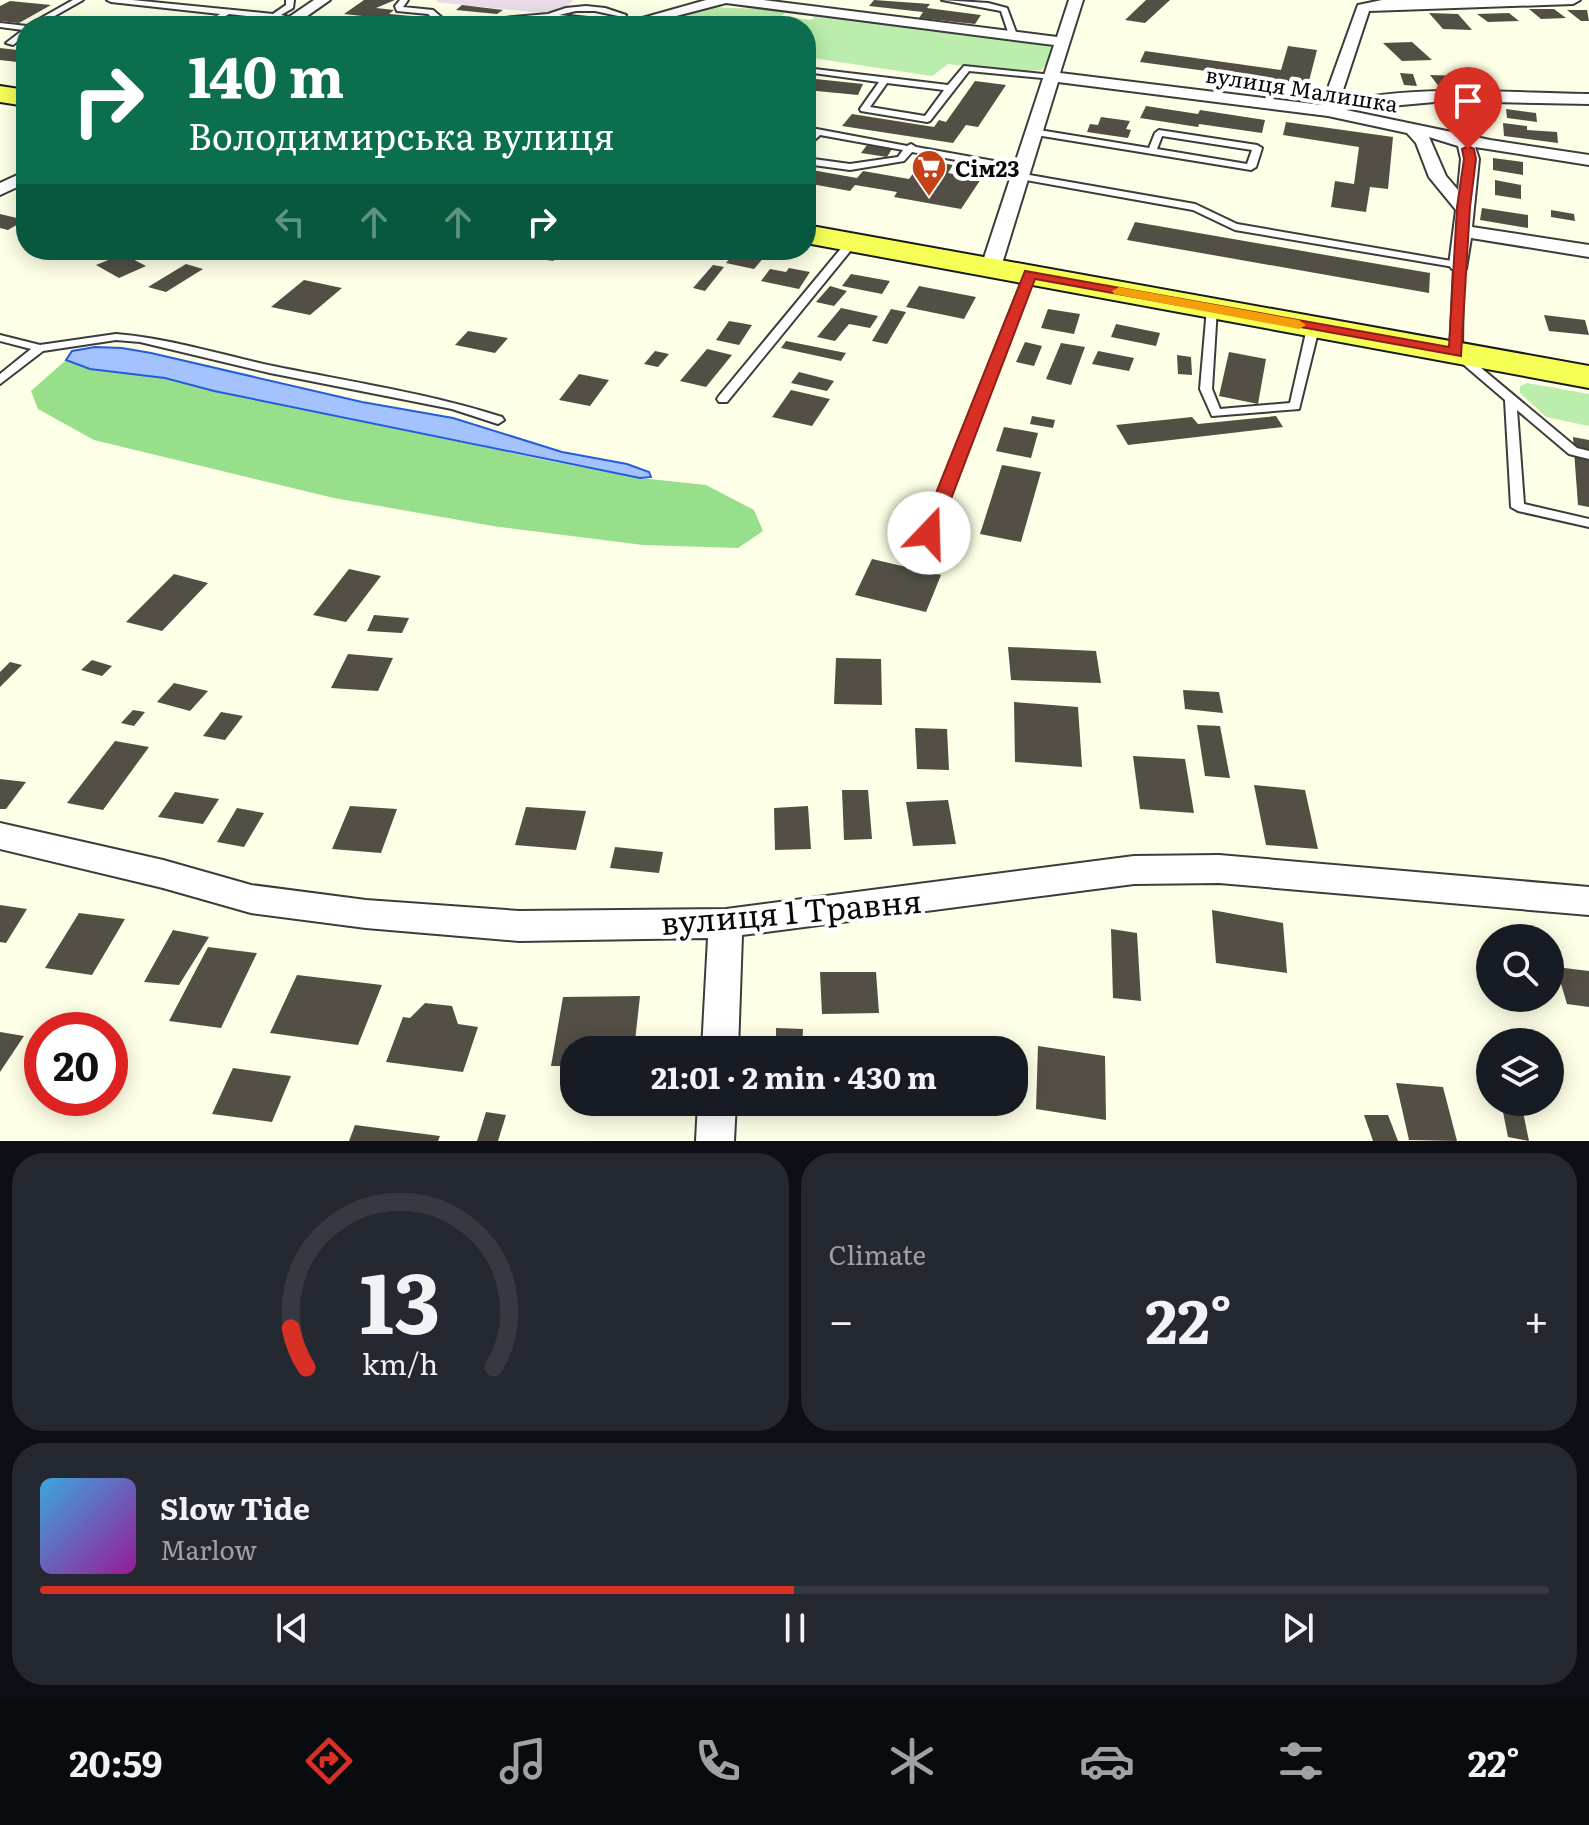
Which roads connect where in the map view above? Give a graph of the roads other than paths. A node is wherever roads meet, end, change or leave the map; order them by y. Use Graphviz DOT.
graph roads {
  1 [pos="79,0"];
  2 [pos="111,0"];
  3 [pos="323,0"];
  4 [pos="404,0"];
  5 [pos="722,0"];
  6 [pos="730,0"];
  7 [pos="946,0"];
  8 [pos="1076,0"];
  9 [pos="1573,0"];
  10 [pos="226,13"];
  11 [pos="50,16"];
  12 [pos="221,16"];
  13 [pos="248,16"];
  14 [pos="293,16"];
  15 [pos="435,16"];
  16 [pos="657,16"];
  17 [pos="1013,35"];
  18 [pos="1064,42"];
  19 [pos="816,71"];
  20 [pos="1339,76"];
  21 [pos="1053,77"];
  22 [pos="885,79"];
  23 [pos="950,88"];
  24 [pos="1409,98"];
  25 [pos="1589,99"];
  26 [pos="1328,111"];
  27 [pos="1411,127"];
  28 [pos="818,132"];
  29 [pos="1033,132"];
  30 [pos="1459,139"];
  31 [pos="911,147"];
  32 [pos="1152,151"];
  33 [pos="1589,160"];
  34 [pos="816,163"];
  35 [pos="1020,172"];
  36 [pos="1463,207"];
  37 [pos="1463,231"];
  38 [pos="816,236"];
  39 [pos="852,242"];
  40 [pos="1589,251"];
  41 [pos="1459,265"];
  42 [pos="991,267"];
  43 [pos="1030,274"];
  44 [pos="1212,308"];
  45 [pos="1313,328"];
  46 [pos="0,338"];
  47 [pos="40,348"];
  48 [pos="1456,353"];
  49 [pos="1589,377"];
  50 [pos="0,380"];
  51 [pos="723,399"];
  52 [pos="1510,401"];
  53 [pos="498,420"];
  54 [pos="1589,455"];
  55 [pos="1589,523"];
  56 [pos="929,533"];
  57 [pos="0,836"];
  58 [pos="1589,901"];
  59 [pos="726,923"];
  60 [pos="721,1036"];
  61 [pos="716,1116"];
  62 [pos="715,1141"];
  1 -- 11 [label="lane"];
  2 -- 10 [label="lane"];
  3 -- 14 [label="street"];
  4 -- 15 [label="lane"];
  5 -- 16 [label="street"];
  6 -- 17 [label="street"];
  7 -- 17 [label="lane"];
  8 -- 18 [label="street"];
  9 -- 20 [label="street"];
  10 -- 12 [label="lane"];
  10 -- 13 [label="lane"];
  17 -- 18 [label="street"];
  18 -- 21 [label="street"];
  19 -- 22 [label="lane"];
  20 -- 24 [label="street"];
  20 -- 26 [label="street"];
  21 -- 23 [label="lane"];
  21 -- 26 [label="street, вулиця Малишка"];
  21 -- 29 [label="street"];
  22 -- 23 [label="lane"];
  22 -- 23 [label="lane"];
  24 -- 25 [label="street"];
  24 -- 26 [label="street"];
  26 -- 27 [label="street, вулиця Малишка"];
  27 -- 30 [label="street, вулиця Малишка"];
  27 -- 36 [label="street"];
  28 -- 31 [label="lane"];
  29 -- 32 [label="lane"];
  29 -- 35 [label="street"];
  30 -- 33 [label="street, вулиця Малишка"];
  30 -- 36 [label="street"];
  31 -- 34 [label="lane"];
  31 -- 35 [label="lane"];
  32 -- 32 [label="lane"];
  35 -- 41 [label="lane"];
  35 -- 42 [label="street"];
  36 -- 37 [label="street"];
  37 -- 40 [label="street"];
  37 -- 41 [label="street"];
  38 -- 39 [label="main road"];
  39 -- 42 [label="main road"];
  39 -- 51 [label="lane"];
  41 -- 48 [label="lane"];
  42 -- 43 [label="main road"];
  43 -- 44 [label="main road"];
  43 -- 56 [label="lane"];
  44 -- 45 [label="main road"];
  44 -- 45 [label="lane"];
  45 -- 48 [label="main road"];
  46 -- 47 [label="lane"];
  47 -- 50 [label="lane"];
  47 -- 53 [label="lane"];
  48 -- 49 [label="main road"];
  48 -- 52 [label="lane"];
  52 -- 54 [label="lane"];
  52 -- 55 [label="lane"];
  57 -- 59 [label="street, вулиця 1 Травня"];
  58 -- 59 [label="street, вулиця 1 Травня"];
  59 -- 60 [label="street"];
  61 -- 62 [label="street"];
}
